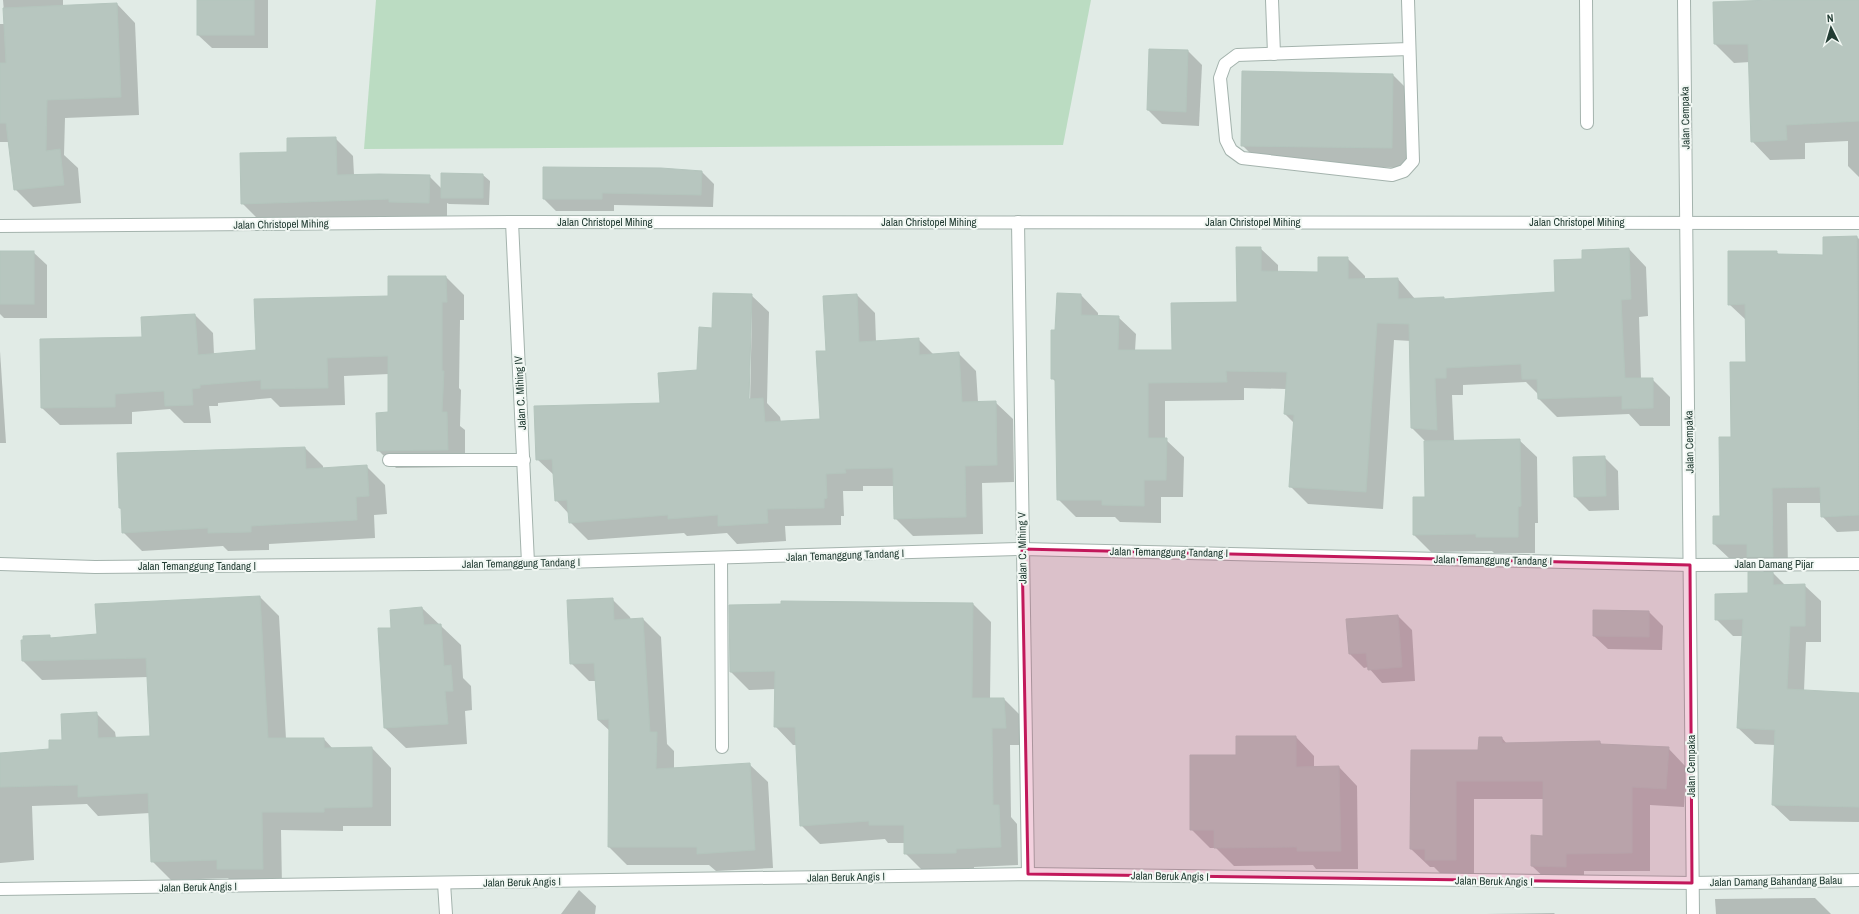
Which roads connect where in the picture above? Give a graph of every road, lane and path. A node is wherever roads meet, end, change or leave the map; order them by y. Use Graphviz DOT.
graph roads {
  1 [pos="1272,0"];
  2 [pos="1408,0"];
  3 [pos="1586,0"];
  4 [pos="1684,0"];
  5 [pos="1409,50"];
  6 [pos="1274,54"];
  7 [pos="1588,123"];
  8 [pos="512,222"];
  9 [pos="1018,222"];
  10 [pos="1687,222"];
  11 [pos="1859,223"];
  12 [pos="0,226"];
  13 [pos="389,460"];
  14 [pos="524,460"];
  15 [pos="1022,549"];
  16 [pos="721,559"];
  17 [pos="0,564"];
  18 [pos="528,564"];
  19 [pos="1859,564"];
  20 [pos="1690,565"];
  21 [pos="722,747"];
  22 [pos="1028,874"];
  23 [pos="1859,880"];
  24 [pos="444,883"];
  25 [pos="1692,883"];
  26 [pos="0,889"];
  27 [pos="446,914"];
  28 [pos="1693,914"];
  1 -- 6 [label="street"];
  2 -- 5 [label="street"];
  3 -- 7 [label="street"];
  4 -- 10 [label="street, Jalan Cempaka"];
  5 -- 6 [label="street"];
  5 -- 6 [label="street"];
  8 -- 9 [label="street, Jalan Christopel Mihing"];
  8 -- 12 [label="street, Jalan Christopel Mihing"];
  8 -- 14 [label="street, Jalan C. Mihing IV"];
  9 -- 10 [label="street, Jalan Christopel Mihing"];
  9 -- 15 [label="street, Jalan C. Mihing V"];
  10 -- 11 [label="street, Jalan Christopel Mihing"];
  10 -- 20 [label="street, Jalan Cempaka"];
  13 -- 14 [label="street"];
  14 -- 18 [label="street, Jalan C. Mihing IV"];
  15 -- 16 [label="street, Jalan Temanggung Tandang I"];
  15 -- 20 [label="street, Jalan Temanggung Tandang I"];
  15 -- 22 [label="street, Jalan C. Mihing V"];
  16 -- 18 [label="street, Jalan Temanggung Tandang I"];
  16 -- 21 [label="street"];
  17 -- 18 [label="street, Jalan Temanggung Tandang I"];
  19 -- 20 [label="street, Jalan Damang Pijar"];
  20 -- 25 [label="street, Jalan Cempaka"];
  22 -- 24 [label="street, Jalan Beruk Angis I"];
  22 -- 25 [label="street, Jalan Beruk Angis I"];
  23 -- 25 [label="street, Jalan Damang Bahandang Balau"];
  24 -- 26 [label="street, Jalan Beruk Angis I"];
  24 -- 27 [label="street"];
  25 -- 28 [label="street, Jalan Cempaka"];
}
